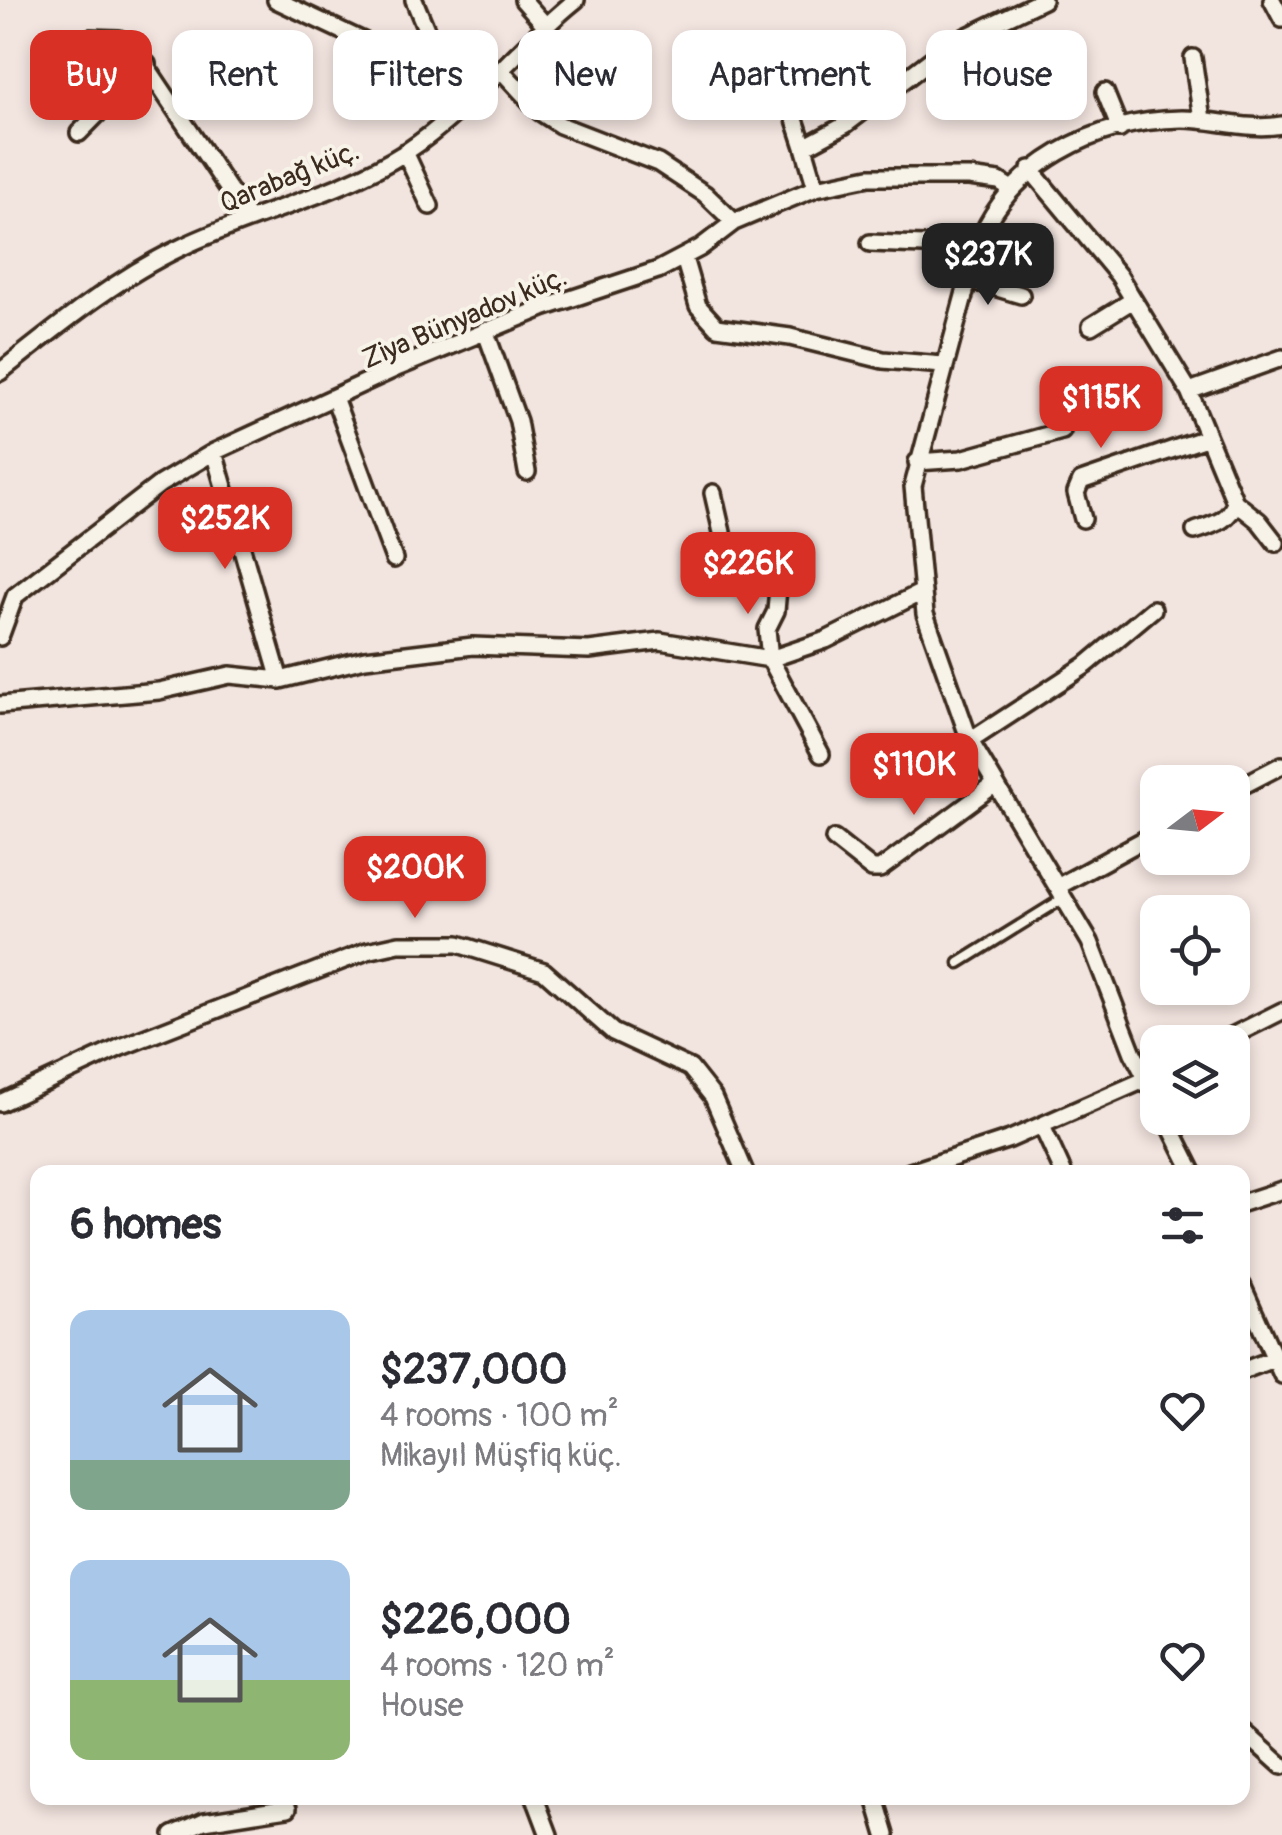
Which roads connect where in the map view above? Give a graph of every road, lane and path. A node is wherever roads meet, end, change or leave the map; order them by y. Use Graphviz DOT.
graph roads {
  1 [pos="276,0"];
  2 [pos="414,0"];
  3 [pos="523,0"];
  4 [pos="576,0"];
  5 [pos="1042,0"];
  6 [pos="1272,0"];
  7 [pos="1282,19"];
  8 [pos="545,25"];
  9 [pos="339,30"];
  10 [pos="426,30"];
  11 [pos="1193,58"];
  12 [pos="502,71"];
  13 [pos="152,72"];
  14 [pos="498,75"];
  15 [pos="1105,92"];
  16 [pos="92,120"];
  17 [pos="446,120"];
  18 [pos="795,120"];
  19 [pos="1202,120"];
  20 [pos="1282,125"];
  21 [pos="1120,129"];
  22 [pos="79,133"];
  23 [pos="804,147"];
  24 [pos="404,152"];
  25 [pos="1030,169"];
  26 [pos="816,188"];
  27 [pos="1010,188"];
  28 [pos="430,206"];
  29 [pos="248,218"];
  30 [pos="734,222"];
  31 [pos="870,243"];
  32 [pos="977,246"];
  33 [pos="684,258"];
  34 [pos="968,278"];
  35 [pos="1021,295"];
  36 [pos="1133,300"];
  37 [pos="1091,326"];
  38 [pos="485,330"];
  39 [pos="1282,358"];
  40 [pos="943,365"];
  41 [pos="0,372"];
  42 [pos="1190,391"];
  43 [pos="335,400"];
  44 [pos="1062,431"];
  45 [pos="1206,438"];
  46 [pos="214,452"];
  47 [pos="917,462"];
  48 [pos="527,472"];
  49 [pos="712,493"];
  50 [pos="1235,502"];
  51 [pos="1084,519"];
  52 [pos="1195,531"];
  53 [pos="1276,543"];
  54 [pos="394,559"];
  55 [pos="920,592"];
  56 [pos="4,604"];
  57 [pos="1153,608"];
  58 [pos="0,637"];
  59 [pos="770,659"];
  60 [pos="280,680"];
  61 [pos="0,705"];
  62 [pos="970,741"];
  63 [pos="821,754"];
  64 [pos="1282,764"];
  65 [pos="1250,782"];
  66 [pos="994,785"];
  67 [pos="834,839"];
  68 [pos="1140,843"];
  69 [pos="1060,892"];
  70 [pos="959,963"];
  71 [pos="1282,1011"];
  72 [pos="1250,1027"];
  73 [pos="1140,1057"];
  74 [pos="1140,1081"];
  75 [pos="0,1103"];
  76 [pos="1042,1126"];
  77 [pos="1174,1135"];
  78 [pos="743,1165"];
  79 [pos="930,1165"];
  80 [pos="1060,1165"];
  81 [pos="1189,1165"];
  82 [pos="1282,1190"];
  83 [pos="1250,1201"];
  84 [pos="1250,1301"];
  85 [pos="1278,1357"];
  86 [pos="1250,1367"];
  87 [pos="1282,1375"];
  88 [pos="1250,1737"];
  89 [pos="1282,1766"];
  90 [pos="538,1805"];
  91 [pos="878,1805"];
  92 [pos="288,1808"];
  93 [pos="206,1828"];
  94 [pos="174,1835"];
  95 [pos="549,1835"];
  96 [pos="886,1835"];
  1 -- 9 [label="street"];
  2 -- 10 [label="street"];
  3 -- 8 [label="street"];
  4 -- 8 [label="street, Qarabağ küç."];
  5 -- 23 [label="street"];
  6 -- 7 [label="street"];
  8 -- 12 [label="street, Qarabağ küç."];
  11 -- 19 [label="street"];
  12 -- 14 [label="street, Qarabağ küç."];
  12 -- 30 [label="street"];
  13 -- 29 [label="street"];
  15 -- 21 [label="street"];
  16 -- 22 [label="street"];
  17 -- 24 [label="street, Qarabağ küç."];
  18 -- 23 [label="street"];
  19 -- 20 [label="street"];
  19 -- 21 [label="street"];
  21 -- 25 [label="street"];
  23 -- 26 [label="street"];
  24 -- 28 [label="street"];
  24 -- 29 [label="street, Qarabağ küç."];
  25 -- 27 [label="street"];
  25 -- 36 [label="street"];
  26 -- 27 [label="street, Ziya Bünyadov küç."];
  26 -- 30 [label="street, Ziya Bünyadov küç."];
  27 -- 32 [label="street"];
  29 -- 41 [label="street, Qarabağ küç."];
  30 -- 33 [label="street, Ziya Bünyadov küç."];
  31 -- 32 [label="street"];
  32 -- 34 [label="street"];
  33 -- 38 [label="street, Ziya Bünyadov küç."];
  33 -- 40 [label="street"];
  34 -- 35 [label="street"];
  34 -- 40 [label="street"];
  36 -- 37 [label="street"];
  36 -- 42 [label="street"];
  38 -- 43 [label="street, Ziya Bünyadov küç."];
  38 -- 48 [label="street"];
  39 -- 42 [label="street"];
  40 -- 47 [label="street"];
  42 -- 45 [label="street"];
  43 -- 46 [label="street, Ziya Bünyadov küç."];
  43 -- 54 [label="street"];
  44 -- 47 [label="street"];
  45 -- 50 [label="street"];
  45 -- 51 [label="street"];
  46 -- 56 [label="street, Ziya Bünyadov küç."];
  46 -- 60 [label="street"];
  47 -- 55 [label="street"];
  49 -- 59 [label="street"];
  50 -- 52 [label="street"];
  50 -- 53 [label="street"];
  55 -- 59 [label="street"];
  55 -- 62 [label="street"];
  56 -- 58 [label="street, Ziya Bünyadov küç."];
  57 -- 62 [label="street"];
  59 -- 60 [label="street"];
  59 -- 63 [label="street"];
  60 -- 61 [label="street"];
  62 -- 66 [label="street"];
  64 -- 65 [label="street"];
  66 -- 67 [label="street"];
  66 -- 69 [label="street"];
  68 -- 69 [label="street"];
  69 -- 70 [label="lane"];
  69 -- 73 [label="street"];
  71 -- 72 [label="street"];
  74 -- 76 [label="street"];
  75 -- 78 [label="street"];
  76 -- 79 [label="street"];
  76 -- 80 [label="street"];
  77 -- 81 [label="street"];
  82 -- 83 [label="street"];
  84 -- 85 [label="street"];
  85 -- 86 [label="street"];
  85 -- 87 [label="street"];
  88 -- 89 [label="street"];
  90 -- 95 [label="street"];
  91 -- 96 [label="street"];
  92 -- 93 [label="street"];
  93 -- 94 [label="street"];
}
